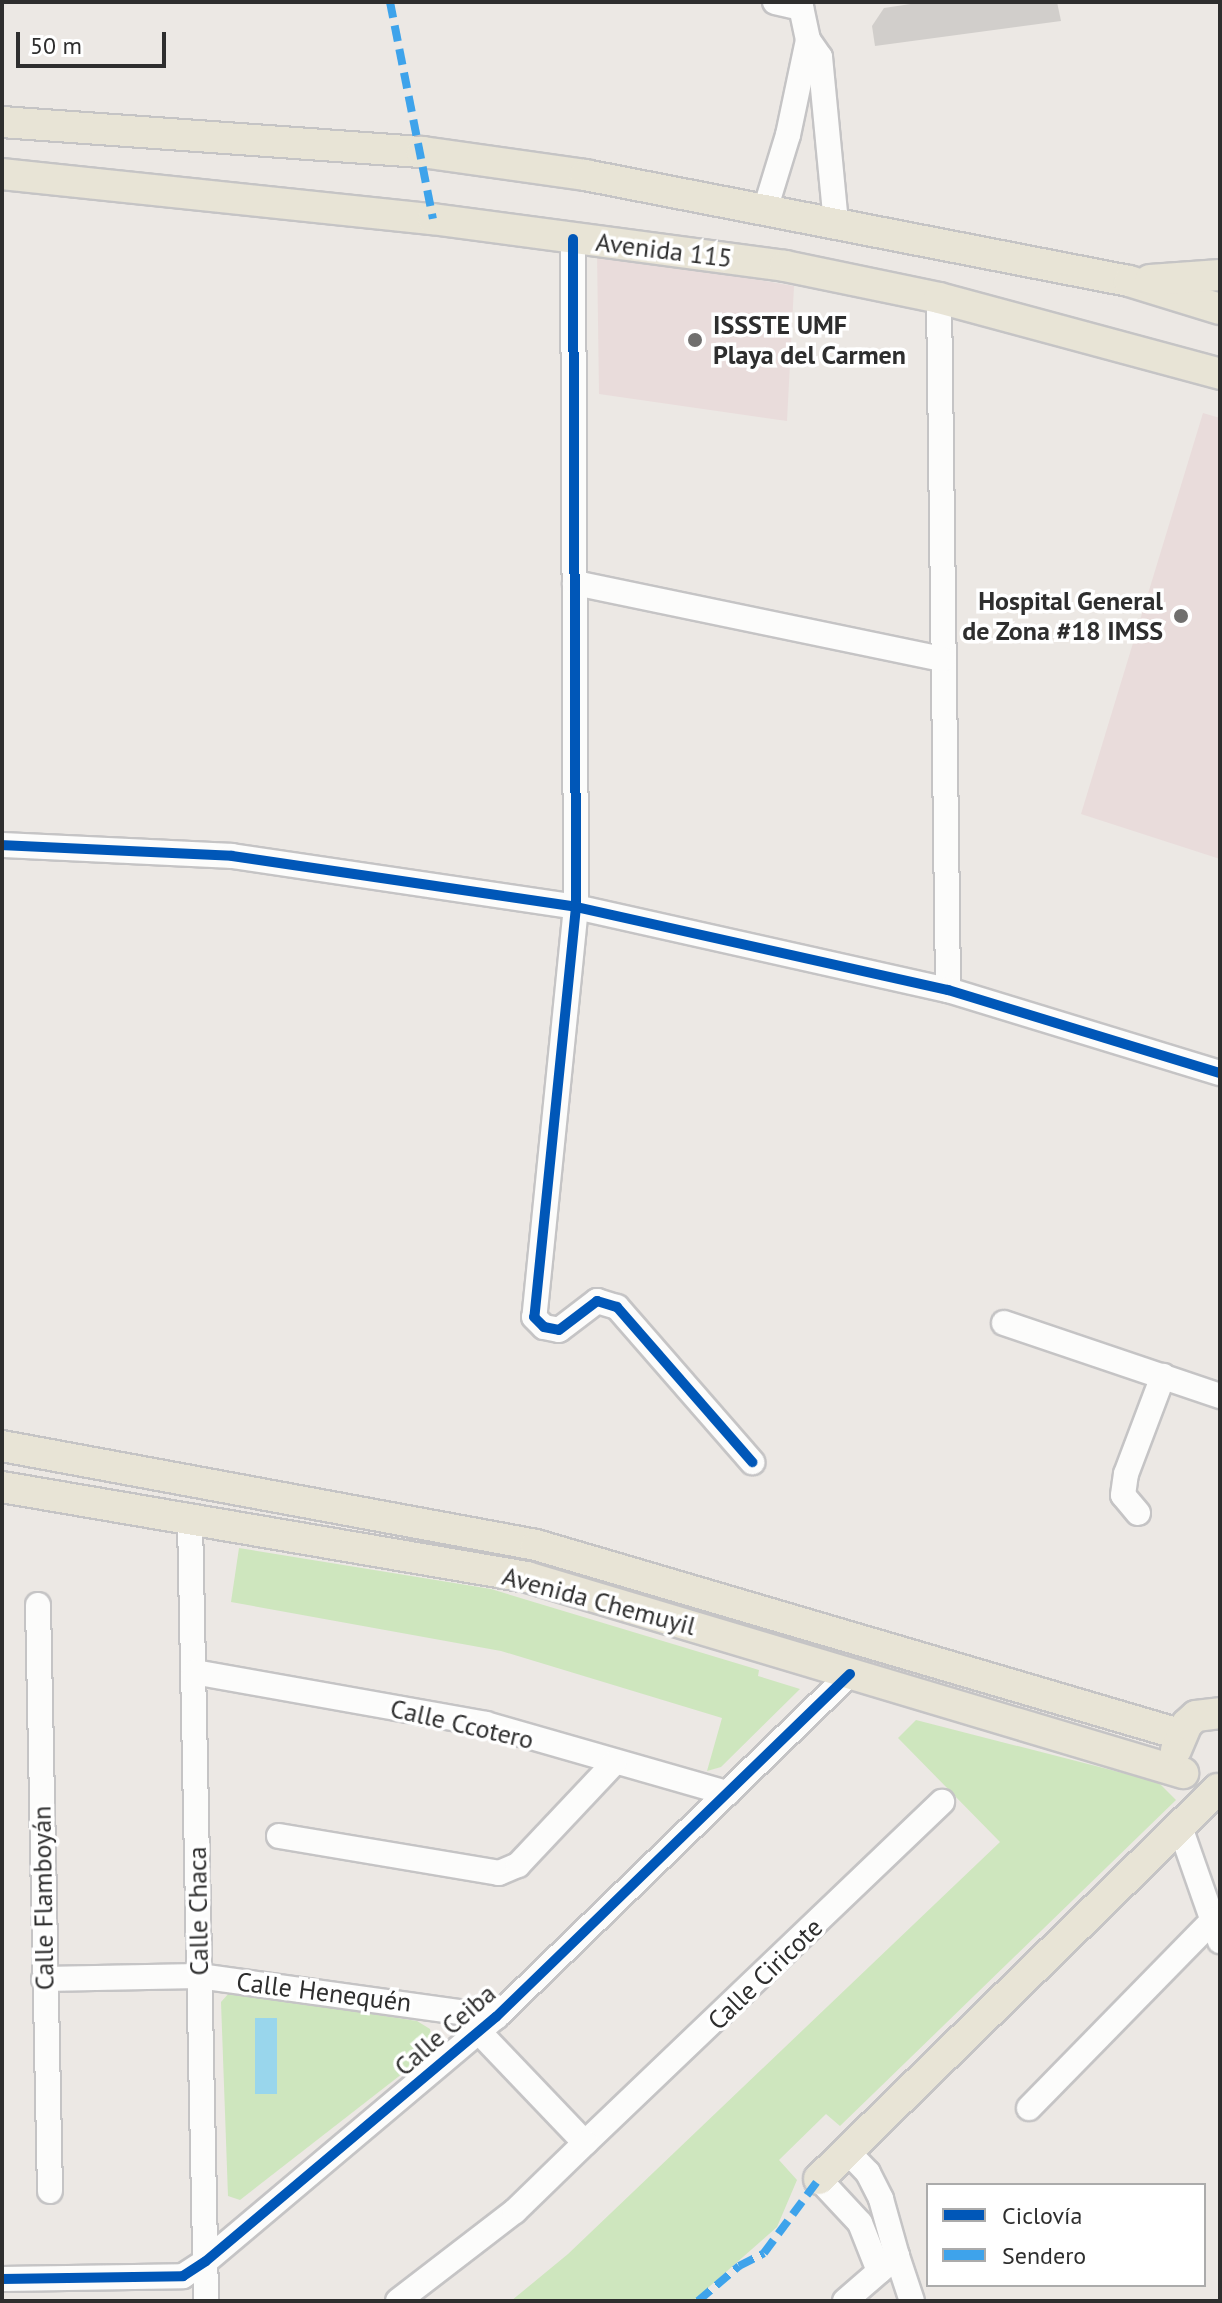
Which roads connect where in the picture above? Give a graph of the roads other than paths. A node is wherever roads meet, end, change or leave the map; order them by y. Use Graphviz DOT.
graph roads {
  1 [pos="775,2"];
  2 [pos="801,5"];
  3 [pos="808,40"];
  4 [pos="2,122"];
  5 [pos="2,174"];
  6 [pos="45,177"];
  7 [pos="2,188"];
  8 [pos="765,210"];
  9 [pos="836,224"];
  10 [pos="573,239"];
  11 [pos="1220,275"];
  12 [pos="1129,281"];
  13 [pos="939,298"];
  14 [pos="1220,309"];
  15 [pos="1220,374"];
  16 [pos="575,583"];
  17 [pos="943,659"];
  18 [pos="2,845"];
  19 [pos="576,907"];
  20 [pos="948,990"];
  21 [pos="1220,1073"];
  22 [pos="1004,1323"];
  23 [pos="1163,1376"];
  24 [pos="1220,1396"];
  25 [pos="2,1446"];
  26 [pos="752,1462"];
  27 [pos="2,1487"];
  28 [pos="1138,1513"];
  29 [pos="190,1521"];
  30 [pos="536,1545"];
  31 [pos="527,1577"];
  32 [pos="38,1605"];
  33 [pos="194,1672"];
  34 [pos="850,1674"];
  35 [pos="1216,1705"];
  36 [pos="1179,1734"];
  37 [pos="614,1763"];
  38 [pos="1183,1773"];
  39 [pos="1219,1788"];
  40 [pos="727,1793"];
  41 [pos="942,1802"];
  42 [pos="1180,1827"];
  43 [pos="279,1836"];
  44 [pos="1216,1930"];
  45 [pos="199,1976"];
  46 [pos="44,1979"];
  47 [pos="488,2025"];
  48 [pos="1029,2108"];
  49 [pos="585,2143"];
  50 [pos="847,2151"];
  51 [pos="819,2179"];
  52 [pos="50,2191"];
  53 [pos="206,2261"];
  54 [pos="888,2263"];
  55 [pos="2,2279"];
  56 [pos="206,2301"];
  57 [pos="398,2301"];
  58 [pos="845,2301"];
  59 [pos="912,2301"];
  1 -- 2 [label="street"];
  2 -- 3 [label="street"];
  3 -- 8 [label="street"];
  3 -- 9 [label="street"];
  4 -- 8 [label="main road, Avenida 115"];
  5 -- 6 [label="main road, Avenida 115"];
  6 -- 7 [label="main road"];
  6 -- 10 [label="main road, Avenida 115"];
  8 -- 9 [label="main road, Avenida 115"];
  9 -- 12 [label="main road, Avenida 115"];
  10 -- 13 [label="main road, Avenida 115"];
  10 -- 16 [label="street"];
  11 -- 12 [label="main road"];
  12 -- 14 [label="main road, Avenida 115"];
  13 -- 15 [label="main road, Avenida 115"];
  13 -- 17 [label="street"];
  16 -- 17 [label="street"];
  16 -- 19 [label="street"];
  17 -- 20 [label="street"];
  18 -- 19 [label="street"];
  19 -- 20 [label="street"];
  19 -- 26 [label="street"];
  20 -- 21 [label="street"];
  22 -- 23 [label="street"];
  23 -- 24 [label="street"];
  23 -- 28 [label="street"];
  25 -- 30 [label="main road, Avenida Chemuyil"];
  27 -- 29 [label="main road, Avenida Chemuyil"];
  29 -- 31 [label="main road, Avenida Chemuyil"];
  29 -- 33 [label="street, Calle Chaca"];
  30 -- 31 [label="street"];
  30 -- 36 [label="main road, Avenida Chemuyil"];
  31 -- 34 [label="main road, Avenida Chemuyil"];
  32 -- 46 [label="street, Calle Flamboyán"];
  33 -- 37 [label="street, Calle Ccotero"];
  33 -- 45 [label="street, Calle Chaca"];
  34 -- 38 [label="main road, Avenida Chemuyil"];
  34 -- 40 [label="street, Calle Ceiba"];
  35 -- 36 [label="main road"];
  36 -- 38 [label="main road"];
  37 -- 40 [label="street, Calle Ccotero"];
  37 -- 43 [label="street"];
  38 -- 39 [label="main road, Avenida Chemuyil"];
  39 -- 42 [label="main road"];
  40 -- 47 [label="street, Calle Ceiba"];
  41 -- 49 [label="street, Calle Ciricote"];
  42 -- 44 [label="street"];
  42 -- 50 [label="main road"];
  44 -- 48 [label="street"];
  45 -- 46 [label="street, Calle Henequén"];
  45 -- 47 [label="street, Calle Henequén"];
  45 -- 53 [label="street, Calle Chaca"];
  46 -- 52 [label="street, Calle Flamboyán"];
  47 -- 49 [label="street"];
  47 -- 53 [label="street, Calle Ceiba"];
  49 -- 57 [label="street, Calle Ciricote"];
  50 -- 51 [label="main road"];
  50 -- 54 [label="street"];
  51 -- 54 [label="street"];
  53 -- 55 [label="street, Calle Ceiba"];
  53 -- 56 [label="street, Calle Chaca"];
  54 -- 58 [label="street"];
  54 -- 59 [label="street"];
}
